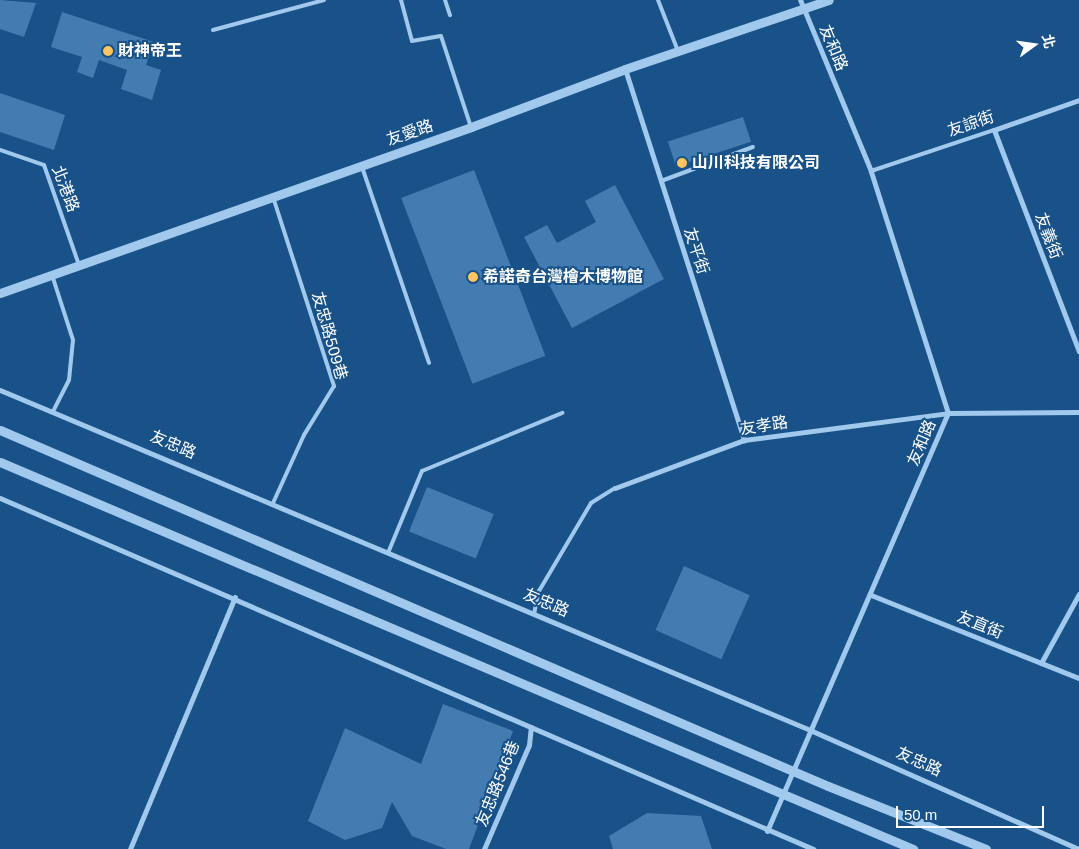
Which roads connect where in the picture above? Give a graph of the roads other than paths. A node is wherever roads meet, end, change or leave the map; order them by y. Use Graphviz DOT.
graph roads {
  1 [pos="324,0"];
  2 [pos="401,0"];
  3 [pos="445,0"];
  4 [pos="658,0"];
  5 [pos="800,0"];
  6 [pos="829,0"];
  7 [pos="803,10"];
  8 [pos="450,15"];
  9 [pos="213,30"];
  10 [pos="678,51"];
  11 [pos="625,69"];
  12 [pos="1079,100"];
  13 [pos="471,128"];
  14 [pos="994,130"];
  15 [pos="753,147"];
  16 [pos="0,150"];
  17 [pos="361,165"];
  18 [pos="871,171"];
  19 [pos="661,181"];
  20 [pos="272,195"];
  21 [pos="79,265"];
  22 [pos="52,275"];
  23 [pos="0,293"];
  24 [pos="1079,351"];
  25 [pos="429,363"];
  26 [pos="0,390"];
  27 [pos="53,412"];
  28 [pos="1079,412"];
  29 [pos="562,413"];
  30 [pos="948,413"];
  31 [pos="0,430"];
  32 [pos="744,440"];
  33 [pos="0,462"];
  34 [pos="615,488"];
  35 [pos="0,498"];
  36 [pos="274,503"];
  37 [pos="388,553"];
  38 [pos="1079,594"];
  39 [pos="871,596"];
  40 [pos="235,597"];
  41 [pos="534,614"];
  42 [pos="1041,663"];
  43 [pos="1079,678"];
  44 [pos="531,727"];
  45 [pos="810,730"];
  46 [pos="793,770"];
  47 [pos="781,794"];
  48 [pos="767,831"];
  49 [pos="130,849"];
  50 [pos="484,849"];
  51 [pos="813,849"];
  52 [pos="913,849"];
  53 [pos="986,849"];
  54 [pos="1079,849"];
  1 -- 9 [label="lane"];
  2 -- 13 [label="lane"];
  3 -- 8 [label="lane"];
  4 -- 10 [label="lane"];
  5 -- 7 [label="street, 友和路"];
  6 -- 7 [label="street, 友愛路"];
  7 -- 10 [label="street, 友愛路"];
  7 -- 18 [label="street, 友和路"];
  10 -- 11 [label="street, 友愛路"];
  11 -- 13 [label="street, 友愛路"];
  11 -- 19 [label="street, 友平街"];
  12 -- 14 [label="street, 友諒街"];
  13 -- 17 [label="street, 友愛路"];
  14 -- 18 [label="lane, 友諒街"];
  14 -- 24 [label="street, 友義街"];
  15 -- 19 [label="lane"];
  16 -- 21 [label="lane, 北港路"];
  17 -- 20 [label="street, 友愛路"];
  17 -- 25 [label="lane"];
  18 -- 30 [label="street, 友和路"];
  19 -- 32 [label="street, 友平街"];
  20 -- 21 [label="street, 友愛路"];
  20 -- 36 [label="lane, 友忠路509巷"];
  21 -- 22 [label="street, 友愛路"];
  22 -- 23 [label="street, 友愛路"];
  22 -- 27 [label="lane"];
  26 -- 27 [label="street, 友忠路"];
  27 -- 36 [label="street, 友忠路"];
  28 -- 30 [label="street, 友孝路"];
  29 -- 37 [label="lane"];
  30 -- 32 [label="street, 友孝路"];
  30 -- 39 [label="street, 友和路"];
  31 -- 46 [label="street"];
  32 -- 34 [label="street, 友孝路"];
  33 -- 47 [label="street"];
  34 -- 41 [label="lane, 友孝路"];
  35 -- 40 [label="street"];
  36 -- 37 [label="street, 友忠路"];
  37 -- 41 [label="street, 友忠路"];
  38 -- 42 [label="street"];
  39 -- 42 [label="street, 友直街"];
  39 -- 45 [label="street, 友和路"];
  40 -- 44 [label="street"];
  40 -- 49 [label="street"];
  41 -- 45 [label="street, 友忠路"];
  42 -- 43 [label="street, 友直街"];
  44 -- 48 [label="street"];
  44 -- 50 [label="street, 友忠路546巷"];
  45 -- 46 [label="street, 友和路"];
  45 -- 54 [label="street, 友忠路"];
  46 -- 47 [label="street, 友和路"];
  46 -- 53 [label="street"];
  47 -- 48 [label="street, 友和路"];
  47 -- 52 [label="street"];
  48 -- 51 [label="street"];
}
